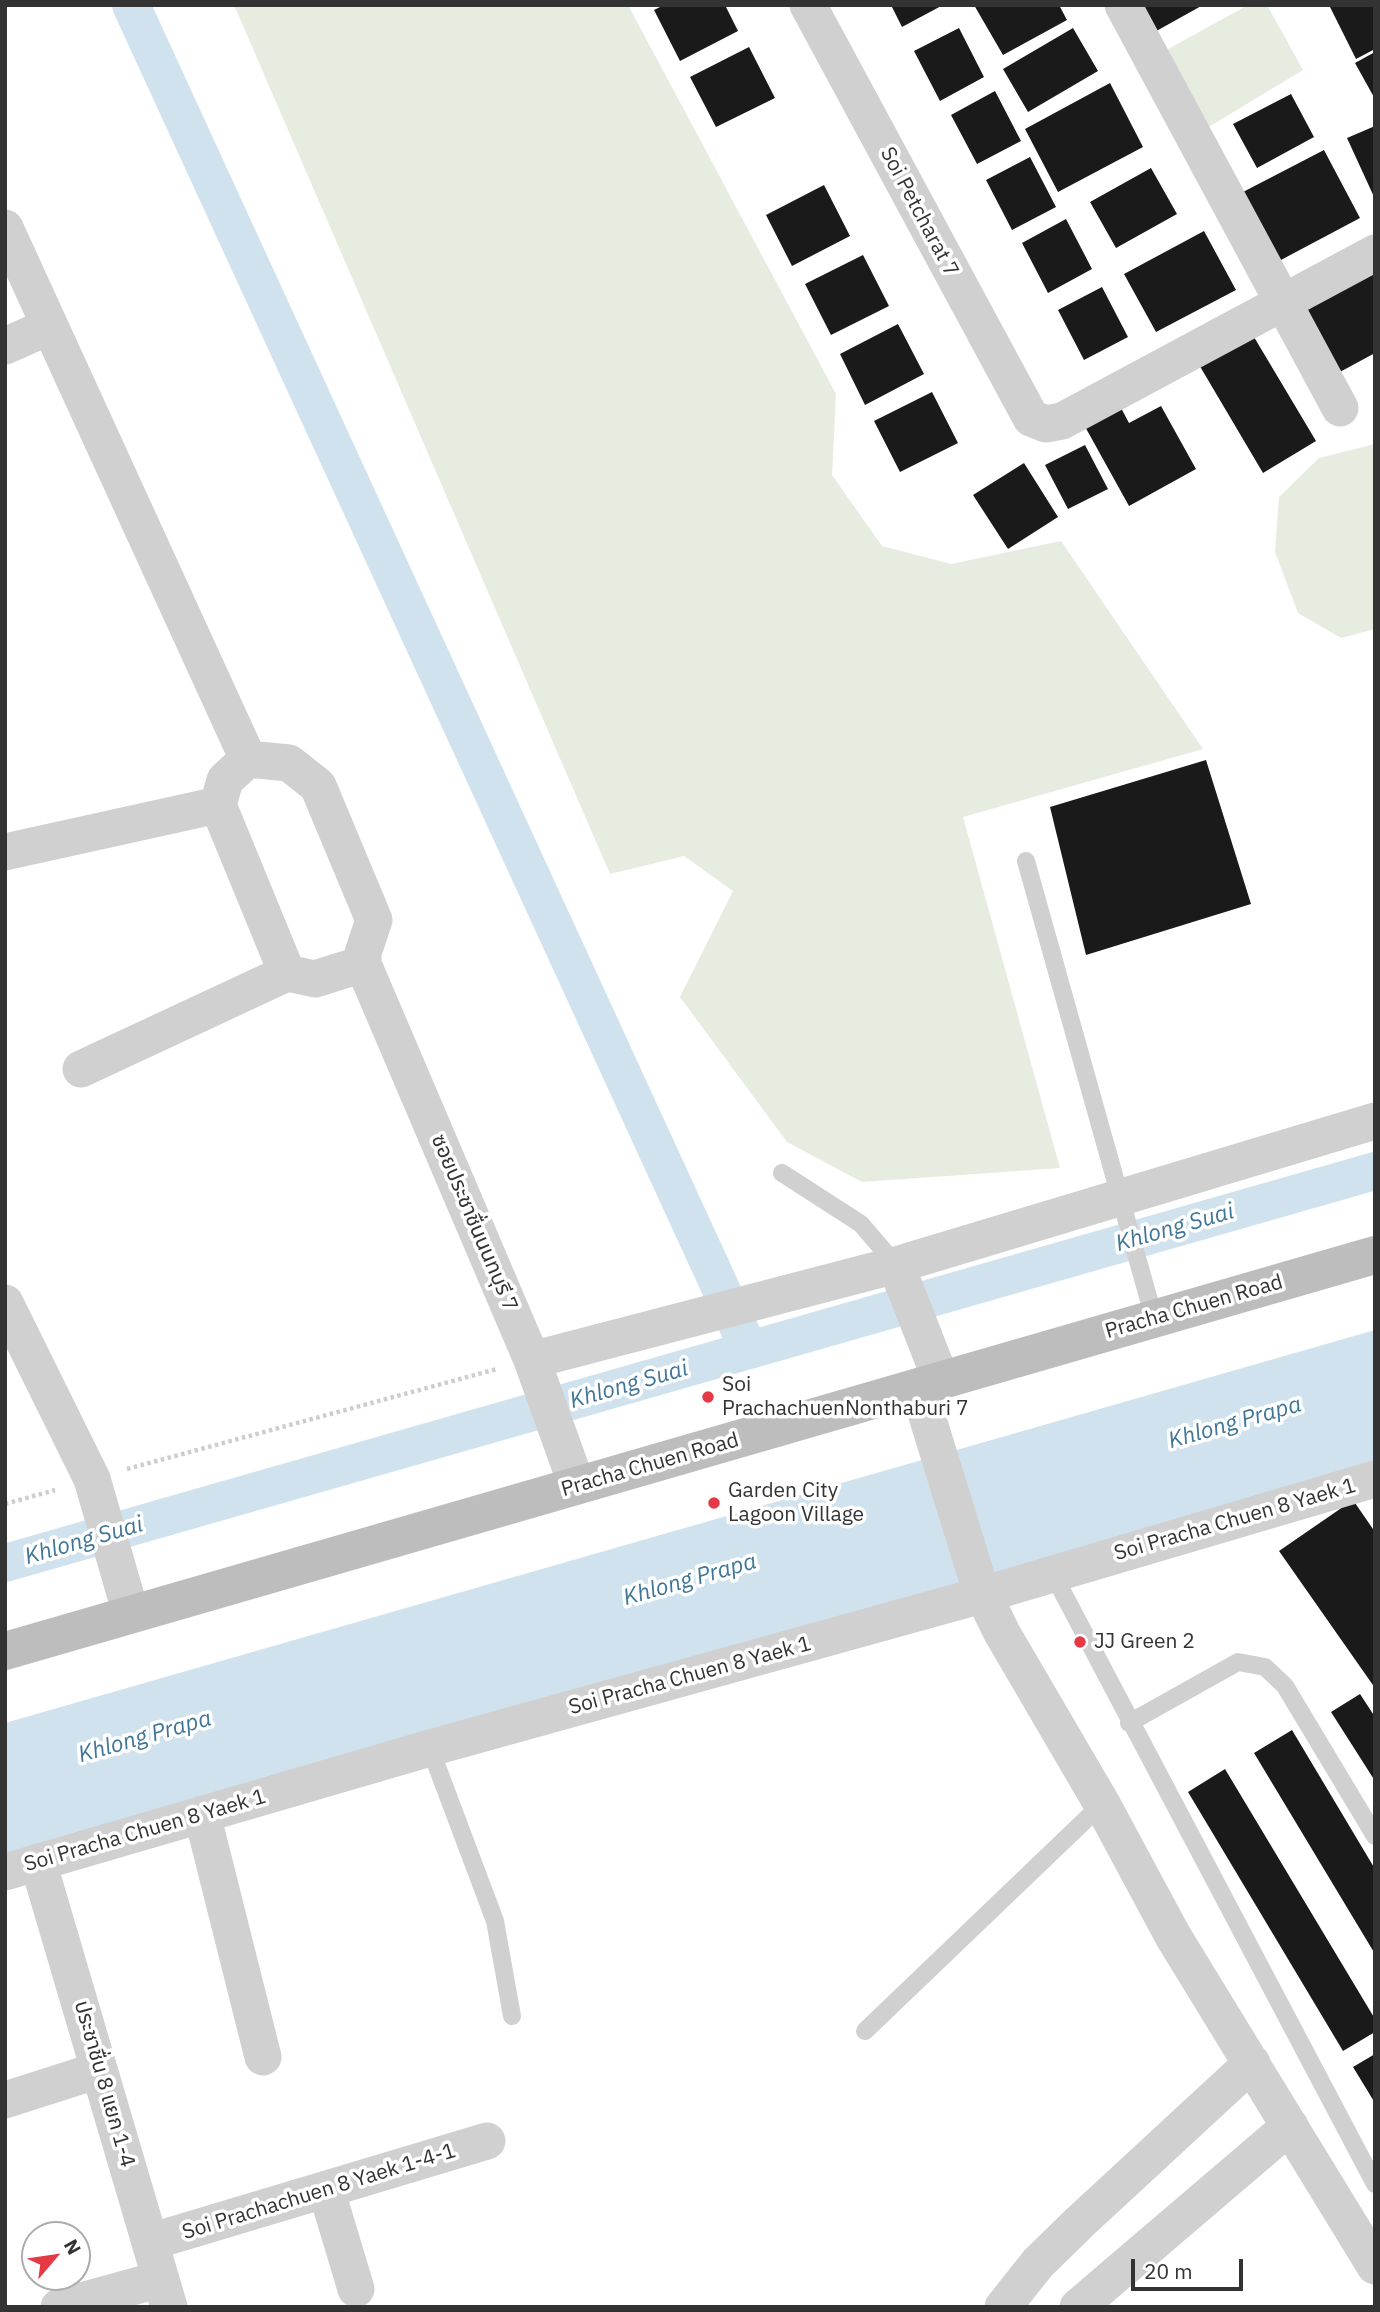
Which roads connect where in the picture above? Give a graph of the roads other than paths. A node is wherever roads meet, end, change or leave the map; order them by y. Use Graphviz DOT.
graph roads {
  1 [pos="808,5"];
  2 [pos="1123,5"];
  3 [pos="5,228"];
  4 [pos="1375,253"];
  5 [pos="1284,299"];
  6 [pos="50,326"];
  7 [pos="5,346"];
  8 [pos="1340,408"];
  9 [pos="248,759"];
  10 [pos="218,805"];
  11 [pos="5,852"];
  12 [pos="1026,861"];
  13 [pos="363,964"];
  14 [pos="287,973"];
  15 [pos="82,1069"];
  16 [pos="1375,1121"];
  17 [pos="782,1173"];
  18 [pos="1122,1208"];
  19 [pos="1375,1255"];
  20 [pos="900,1272"];
  21 [pos="5,1303"];
  22 [pos="1154,1318"];
  23 [pos="13,1337"];
  24 [pos="535,1370"];
  25 [pos="930,1383"];
  26 [pos="1375,1479"];
  27 [pos="577,1486"];
  28 [pos="1053,1574"];
  29 [pos="981,1592"];
  30 [pos="131,1614"];
  31 [pos="5,1651"];
  32 [pos="1129,1723"];
  33 [pos="430,1748"];
  34 [pos="1102,1804"];
  35 [pos="202,1814"];
  36 [pos="1375,1836"];
  37 [pos="22,1867"];
  38 [pos="512,2016"];
  39 [pos="865,2031"];
  40 [pos="263,2057"];
  41 [pos="1251,2063"];
  42 [pos="99,2070"];
  43 [pos="5,2100"];
  44 [pos="1290,2126"];
  45 [pos="487,2141"];
  46 [pos="1375,2184"];
  47 [pos="326,2189"];
  48 [pos="150,2242"];
  49 [pos="1375,2266"];
  50 [pos="356,2289"];
  51 [pos="165,2293"];
  52 [pos="1009,2304"];
  53 [pos="59,2307"];
  54 [pos="1078,2307"];
  1 -- 5 [label="street, Soi Petcharat 7"];
  2 -- 5 [label="street"];
  3 -- 6 [label="street"];
  4 -- 5 [label="street"];
  5 -- 8 [label="street"];
  6 -- 7 [label="street"];
  6 -- 9 [label="street"];
  9 -- 10 [label="street"];
  9 -- 13 [label="street"];
  10 -- 11 [label="street"];
  10 -- 14 [label="street"];
  12 -- 18 [label="lane"];
  13 -- 14 [label="street"];
  13 -- 24 [label="street, ซอยประชาชื่นนนทบุรี 7"];
  14 -- 15 [label="street"];
  16 -- 18 [label="street"];
  17 -- 20 [label="lane"];
  18 -- 20 [label="street"];
  18 -- 22 [label="lane"];
  19 -- 22 [label="main road, Pracha Chuen Road"];
  20 -- 24 [label="street"];
  20 -- 25 [label="street"];
  21 -- 23 [label="street"];
  22 -- 25 [label="main road, Pracha Chuen Road"];
  23 -- 30 [label="street"];
  24 -- 27 [label="street, ซอยประชาชื่นนนทบุรี 7"];
  25 -- 27 [label="main road, Pracha Chuen Road"];
  25 -- 29 [label="street"];
  26 -- 28 [label="street, Soi Pracha Chuen 8 Yaek 1"];
  27 -- 30 [label="main road, Pracha Chuen Road"];
  28 -- 29 [label="street, Soi Pracha Chuen 8 Yaek 1"];
  28 -- 32 [label="lane"];
  29 -- 33 [label="street, Soi Pracha Chuen 8 Yaek 1"];
  29 -- 34 [label="street"];
  30 -- 31 [label="main road, Pracha Chuen Road"];
  32 -- 36 [label="lane"];
  32 -- 46 [label="lane"];
  33 -- 35 [label="street, Soi Pracha Chuen 8 Yaek 1"];
  33 -- 38 [label="lane"];
  34 -- 39 [label="lane"];
  34 -- 41 [label="street"];
  35 -- 37 [label="street, Soi Pracha Chuen 8 Yaek 1"];
  35 -- 40 [label="street"];
  37 -- 42 [label="street, ประชาชื่น 8 แยก 1-4"];
  41 -- 44 [label="street"];
  41 -- 52 [label="street"];
  42 -- 43 [label="street"];
  42 -- 48 [label="street, ประชาชื่น 8 แยก 1-4"];
  44 -- 49 [label="street"];
  44 -- 54 [label="street"];
  45 -- 47 [label="street, Soi Prachachuen 8 Yaek 1-4-1"];
  47 -- 48 [label="street, Soi Prachachuen 8 Yaek 1-4-1"];
  47 -- 50 [label="street"];
  48 -- 51 [label="street, ประชาชื่น 8 แยก 1-4"];
  51 -- 53 [label="street"];
}
